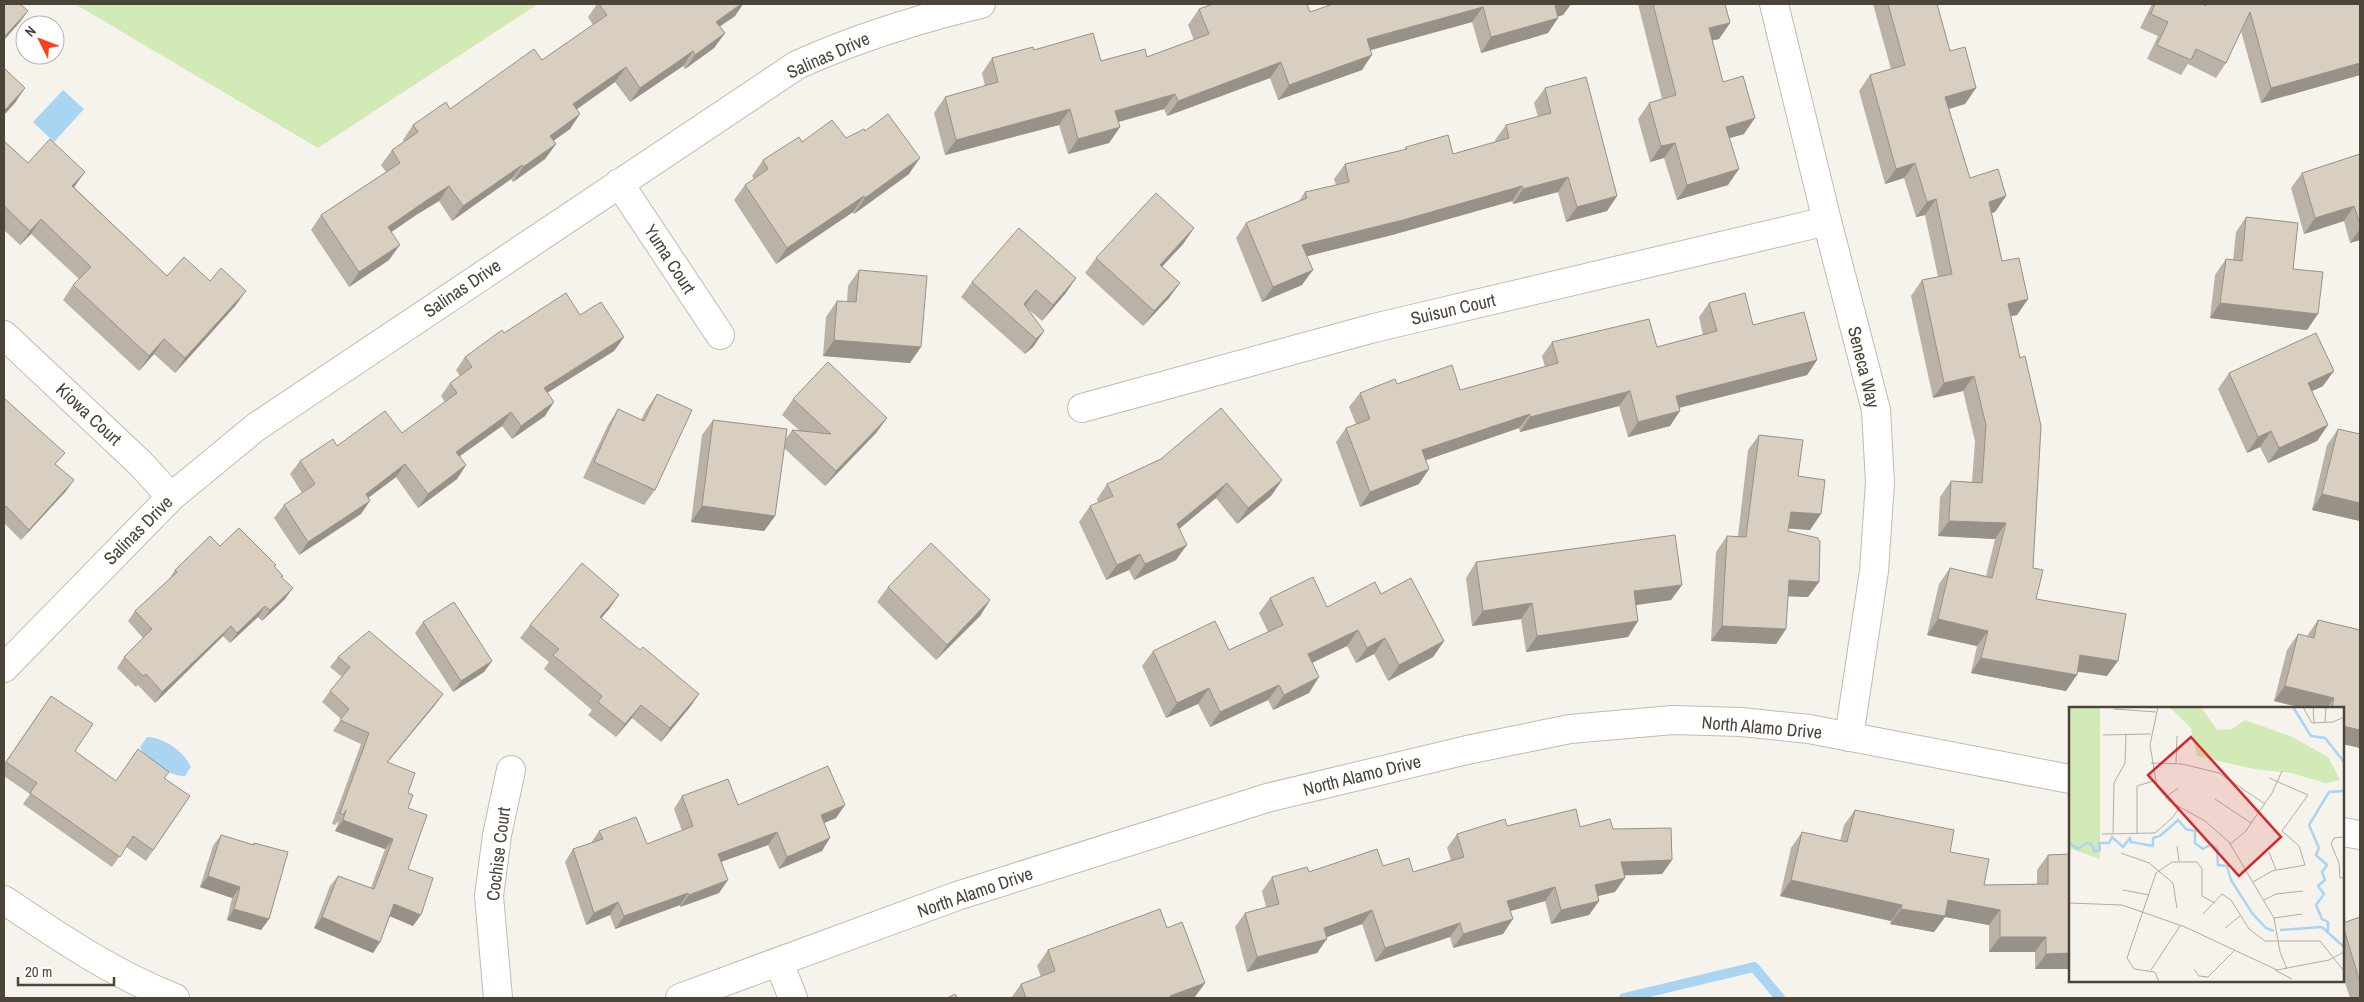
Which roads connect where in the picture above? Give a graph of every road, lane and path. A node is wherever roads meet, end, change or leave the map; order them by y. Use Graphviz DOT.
graph roads {
  1 [pos="981,4"];
  2 [pos="1774,4"];
  3 [pos="619,183"];
  4 [pos="1827,221"];
  5 [pos="4,335"];
  6 [pos="720,335"];
  7 [pos="1082,408"];
  8 [pos="171,497"];
  9 [pos="4,668"];
  10 [pos="1849,737"];
  11 [pos="511,770"];
  12 [pos="2069,780"];
  13 [pos="2344,832"];
  14 [pos="2360,836"];
  15 [pos="4,900"];
  16 [pos="779,963"];
  17 [pos="136,991"];
  18 [pos="175,998"];
  19 [pos="498,998"];
  20 [pos="680,998"];
  21 [pos="792,998"];
  1 -- 3 [label="street, Salinas Drive"];
  2 -- 4 [label="street, Seneca Way"];
  3 -- 6 [label="street, Yuma Court"];
  3 -- 8 [label="street, Salinas Drive"];
  4 -- 7 [label="street, Suisun Court"];
  4 -- 10 [label="street, Seneca Way"];
  5 -- 8 [label="street, Kiowa Court"];
  8 -- 9 [label="street, Salinas Drive"];
  10 -- 12 [label="street, North Alamo Drive"];
  10 -- 16 [label="street, North Alamo Drive"];
  11 -- 19 [label="street, Cochise Court"];
  13 -- 14 [label="street"];
  15 -- 17 [label="street"];
  16 -- 20 [label="street, North Alamo Drive"];
  16 -- 21 [label="street"];
  17 -- 18 [label="street"];
}
